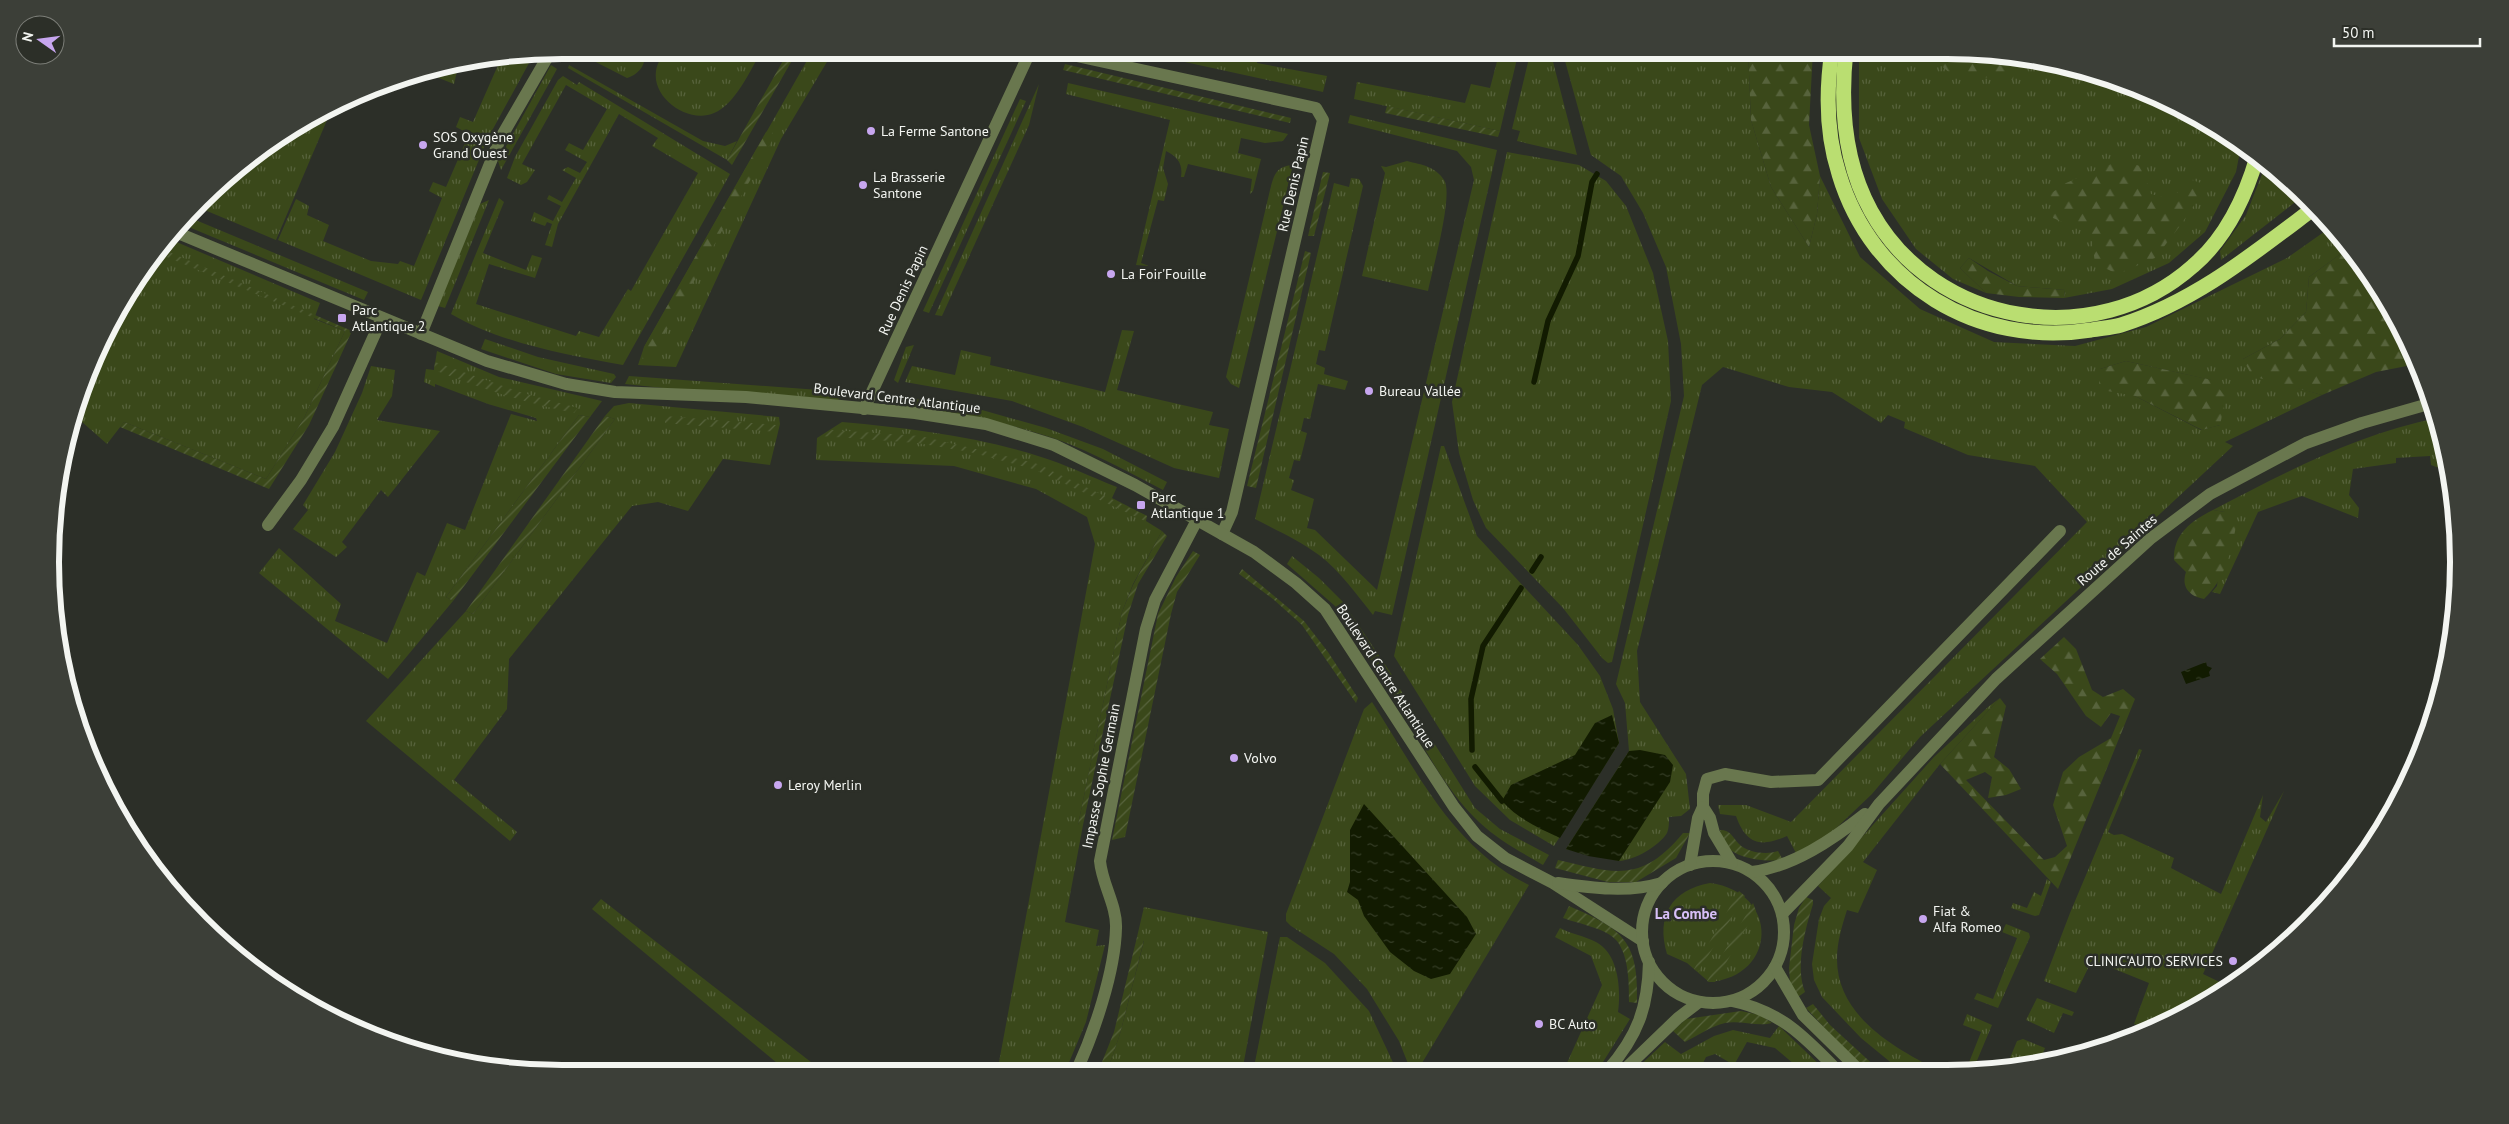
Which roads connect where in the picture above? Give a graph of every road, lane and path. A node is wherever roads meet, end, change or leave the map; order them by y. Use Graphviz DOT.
graph roads {
  1 [pos="546,59"];
  2 [pos="1027,59"];
  3 [pos="1090,59"];
  4 [pos="1831,59"];
  5 [pos="1846,59"];
  6 [pos="2254,164"];
  7 [pos="2309,212"];
  8 [pos="181,233"];
  9 [pos="382,318"];
  10 [pos="421,334"];
  11 [pos="2425,405"];
  12 [pos="864,409"];
  13 [pos="1197,520"];
  14 [pos="268,525"];
  15 [pos="2060,531"];
  16 [pos="1222,534"];
  17 [pos="1879,804"];
  18 [pos="1703,807"];
  19 [pos="1732,863"];
  20 [pos="1690,865"];
  21 [pos="1752,872"];
  22 [pos="1553,883"];
  23 [pos="1662,883"];
  24 [pos="1782,914"];
  25 [pos="1643,941"];
  26 [pos="1649,962"];
  27 [pos="1775,966"];
  28 [pos="1732,1001"];
  29 [pos="1699,1002"];
  30 [pos="1079,1065"];
  31 [pos="1611,1065"];
  32 [pos="1629,1065"];
  33 [pos="1832,1065"];
  34 [pos="1854,1065"];
  1 -- 10 [label="street"];
  2 -- 12 [label="street, Rue Denis Papin"];
  3 -- 16 [label="street, Rue Denis Papin"];
  4 -- 7 [label="highway"];
  5 -- 6 [label="highway"];
  8 -- 9 [label="street, Boulevard Centre Atlantique"];
  9 -- 10 [label="street, Boulevard Centre Atlantique"];
  9 -- 14 [label="street"];
  10 -- 12 [label="street, Boulevard Centre Atlantique"];
  11 -- 17 [label="street, Route de Saintes"];
  12 -- 13 [label="street, Boulevard Centre Atlantique"];
  13 -- 16 [label="street, Boulevard Centre Atlantique"];
  13 -- 30 [label="street, Impasse Sophie Germain"];
  15 -- 18 [label="street"];
  16 -- 22 [label="street, Boulevard Centre Atlantique"];
  17 -- 21 [label="street"];
  17 -- 24 [label="street"];
  18 -- 19 [label="street"];
  18 -- 20 [label="street"];
  19 -- 20 [label="street"];
  19 -- 21 [label="street"];
  20 -- 23 [label="street"];
  21 -- 24 [label="street"];
  22 -- 23 [label="street, Boulevard Centre Atlantique"];
  22 -- 25 [label="street, Boulevard Centre Atlantique"];
  23 -- 25 [label="street"];
  24 -- 27 [label="street"];
  25 -- 26 [label="street"];
  26 -- 29 [label="street"];
  26 -- 31 [label="street"];
  27 -- 28 [label="street"];
  27 -- 34 [label="street"];
  28 -- 29 [label="street"];
  28 -- 33 [label="street"];
  29 -- 32 [label="street"];
}
